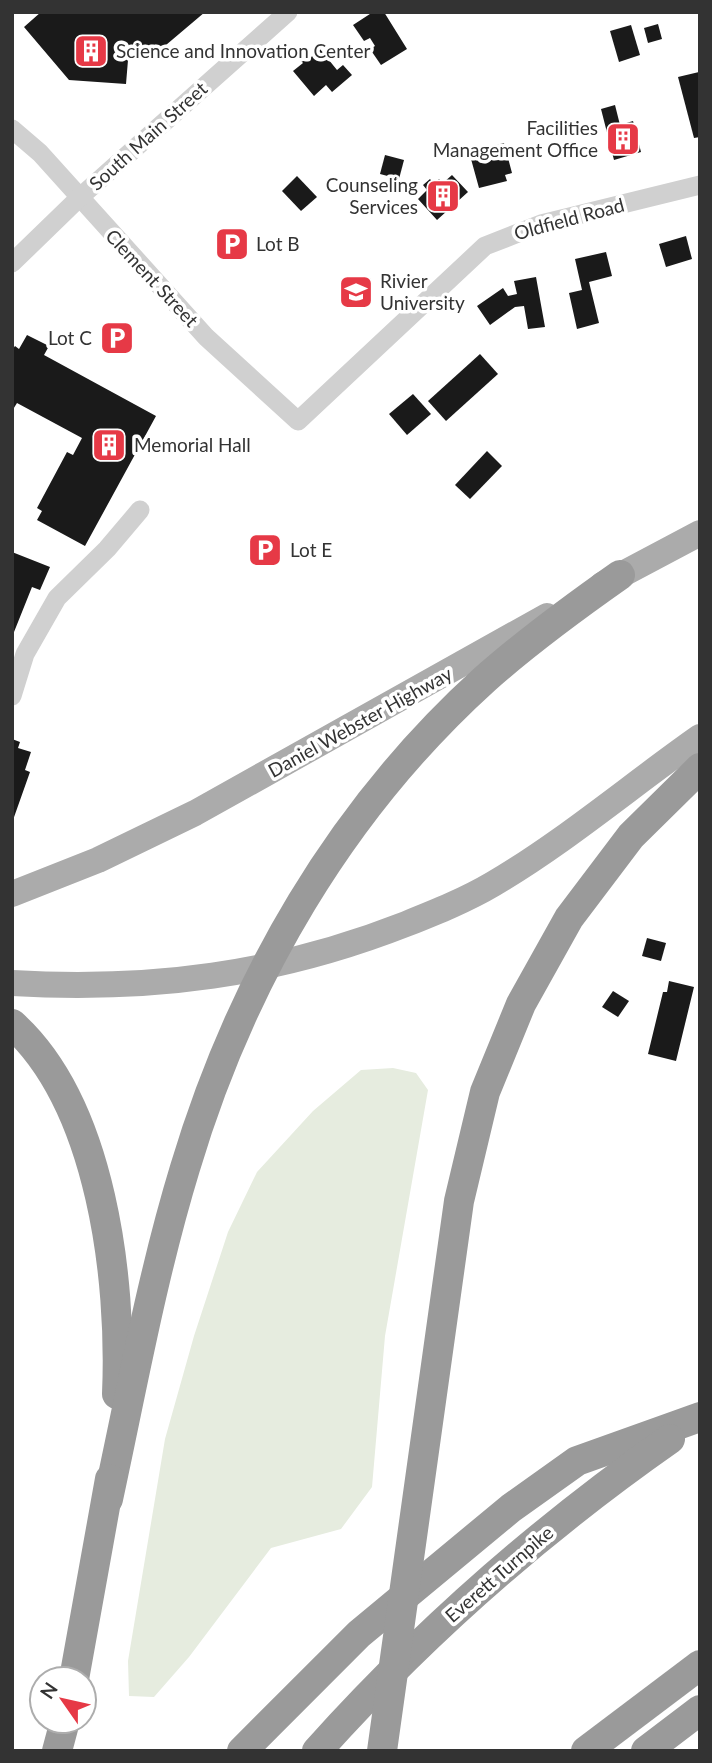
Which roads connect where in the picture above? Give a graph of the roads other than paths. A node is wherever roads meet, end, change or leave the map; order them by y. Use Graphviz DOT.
graph roads {
  1 [pos="288,12"];
  2 [pos="12,130"];
  3 [pos="700,185"];
  4 [pos="79,198"];
  5 [pos="12,263"];
  6 [pos="298,421"];
  7 [pos="140,510"];
  8 [pos="700,533"];
  9 [pos="620,575"];
  10 [pos="12,696"];
  11 [pos="700,737"];
  12 [pos="700,768"];
  13 [pos="12,894"];
  14 [pos="12,983"];
  15 [pos="12,1024"];
  16 [pos="700,1417"];
  17 [pos="108,1499"];
  18 [pos="77,1665"];
  19 [pos="700,1665"];
  20 [pos="700,1710"];
  21 [pos="242,1751"];
  22 [pos="317,1751"];
  23 [pos="382,1751"];
  24 [pos="586,1751"];
  25 [pos="646,1751"];
  1 -- 4 [label="street, South Main Street"];
  2 -- 4 [label="street, Clement Street"];
  3 -- 6 [label="street, Oldfield Road"];
  4 -- 5 [label="street, South Main Street"];
  4 -- 6 [label="street, Clement Street"];
  7 -- 10 [label="street"];
  8 -- 9 [label="main road, Daniel Webster Highway"];
  9 -- 13 [label="main road, Daniel Webster Highway"];
  9 -- 17 [label="highway"];
  11 -- 14 [label="main road"];
  12 -- 23 [label="highway"];
  15 -- 17 [label="highway"];
  16 -- 21 [label="highway"];
  16 -- 22 [label="highway, Everett Turnpike"];
  17 -- 18 [label="highway"];
  19 -- 24 [label="highway"];
  20 -- 25 [label="highway"];
}
